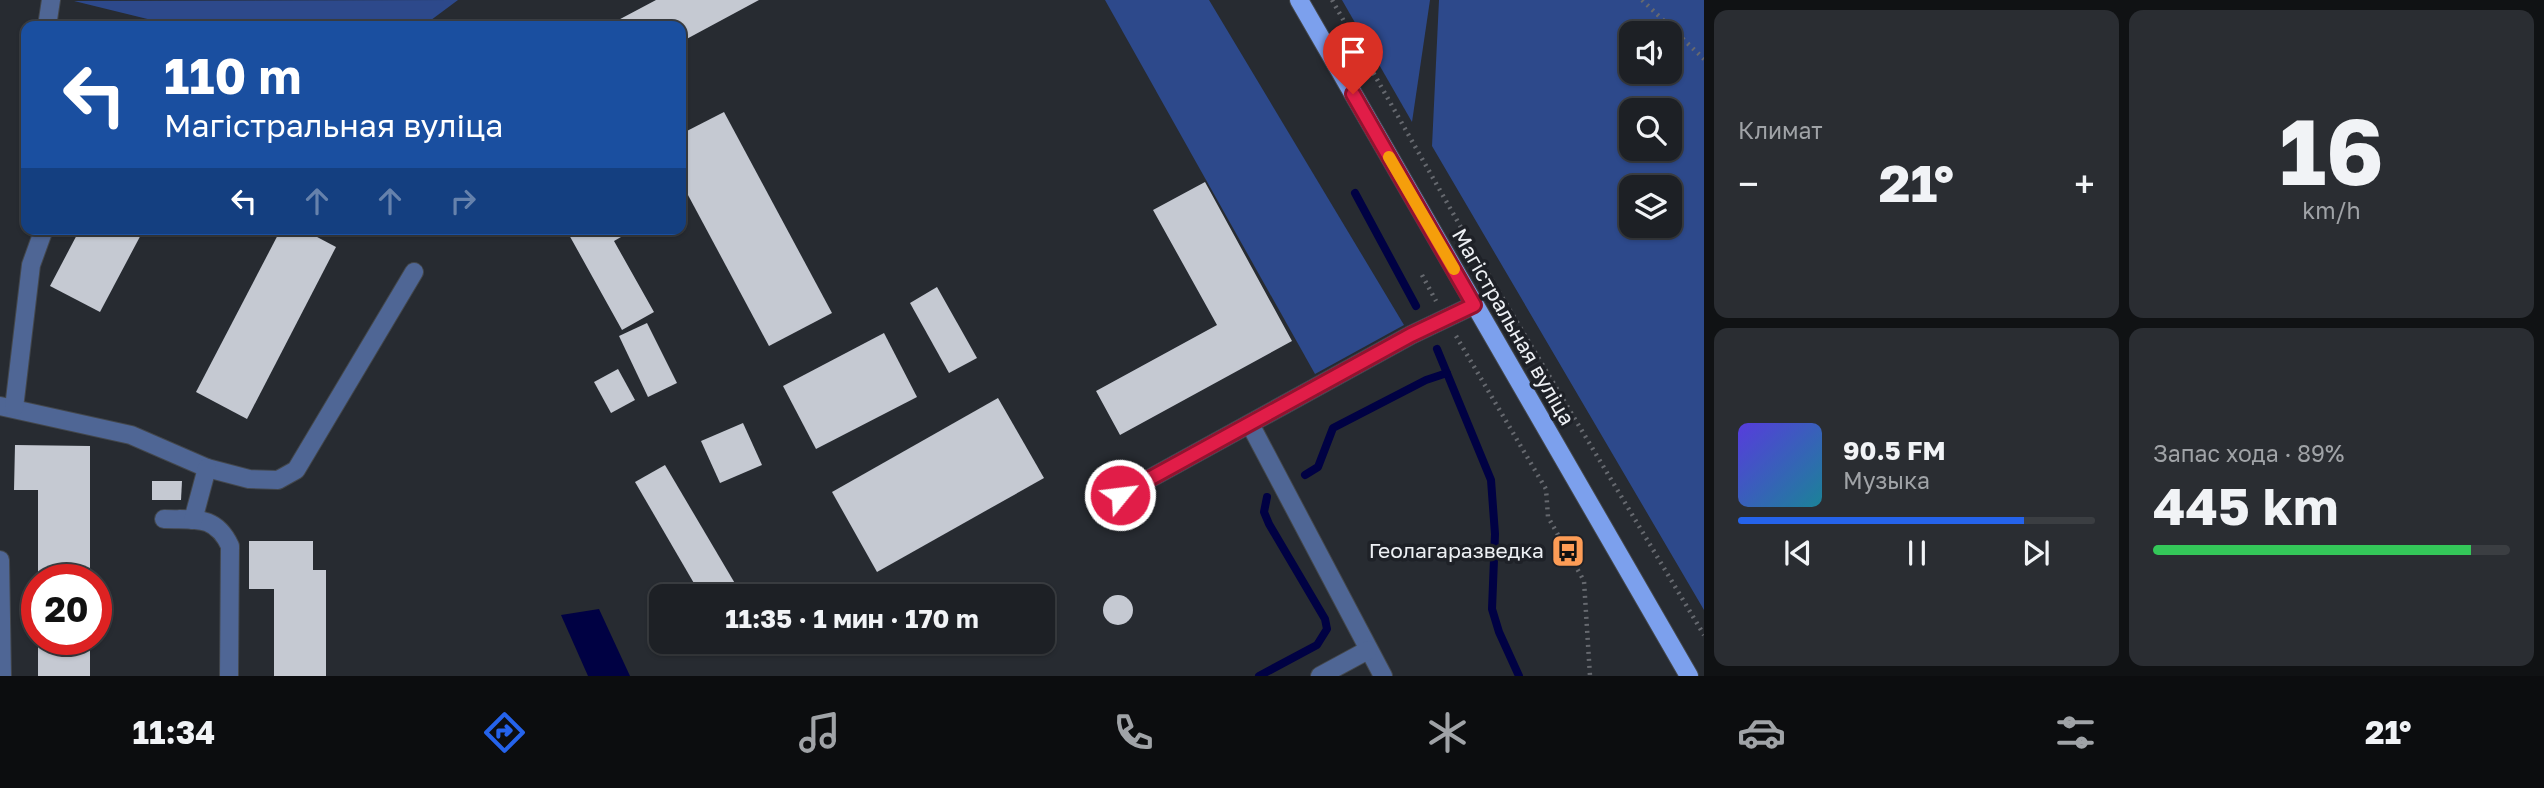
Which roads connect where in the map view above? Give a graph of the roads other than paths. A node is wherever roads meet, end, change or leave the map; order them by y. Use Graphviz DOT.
graph roads {
  1 [pos="51,0"];
  2 [pos="1298,0"];
  3 [pos="48,21"];
  4 [pos="42,235"];
  5 [pos="414,272"];
  6 [pos="1474,305"];
  7 [pos="7,407"];
  8 [pos="1250,424"];
  9 [pos="207,468"];
  10 [pos="1120,495"];
  11 [pos="164,519"];
  12 [pos="193,520"];
  13 [pos="0,560"];
  14 [pos="1368,650"];
  15 [pos="2,676"];
  16 [pos="229,676"];
  17 [pos="1320,676"];
  18 [pos="1383,676"];
  19 [pos="1689,676"];
  1 -- 3 [label="street"];
  2 -- 6 [label="main road, Магістральная вуліца"];
  4 -- 7 [label="street"];
  5 -- 9 [label="street"];
  6 -- 8 [label="street"];
  6 -- 19 [label="main road, Магістральная вуліца"];
  7 -- 9 [label="street"];
  8 -- 10 [label="street"];
  8 -- 14 [label="street"];
  9 -- 12 [label="street"];
  11 -- 12 [label="street"];
  12 -- 16 [label="street"];
  13 -- 15 [label="street"];
  14 -- 17 [label="street"];
  14 -- 18 [label="street"];
}
